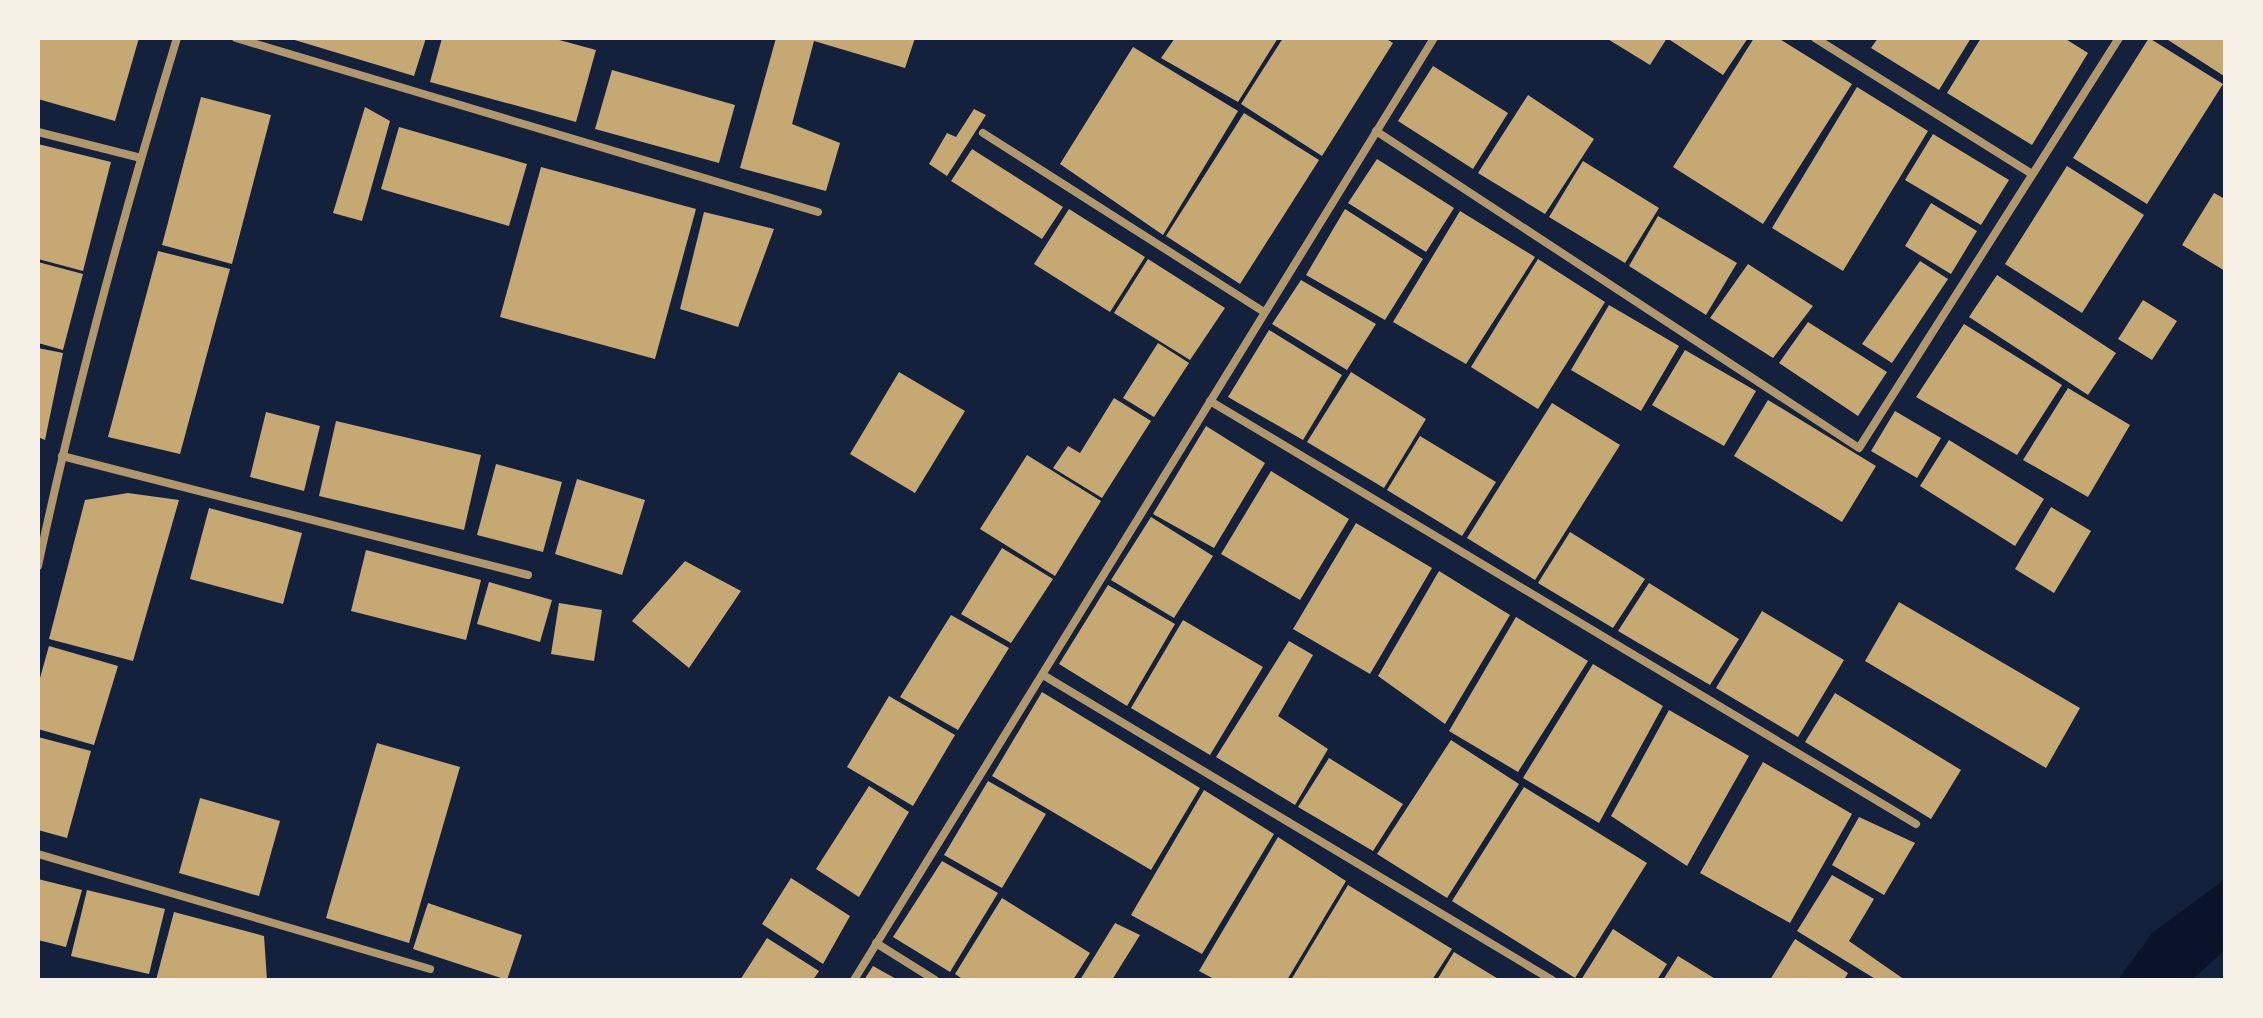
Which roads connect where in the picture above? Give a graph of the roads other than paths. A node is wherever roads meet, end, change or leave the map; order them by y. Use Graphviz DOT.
graph roads {
  1 [pos="177,38"];
  2 [pos="236,38"];
  3 [pos="1434,38"];
  4 [pos="1815,38"];
  5 [pos="2119,38"];
  6 [pos="1376,131"];
  7 [pos="38,132"];
  8 [pos="983,133"];
  9 [pos="141,158"];
  10 [pos="2032,174"];
  11 [pos="818,212"];
  12 [pos="1264,312"];
  13 [pos="1210,401"];
  14 [pos="62,456"];
  15 [pos="38,566"];
  16 [pos="528,575"];
  17 [pos="1043,675"];
  18 [pos="1916,824"];
  19 [pos="38,854"];
  20 [pos="876,943"];
  21 [pos="430,969"];
  22 [pos="854,980"];
  23 [pos="935,980"];
  24 [pos="1552,980"];
  1 -- 9 [label="street"];
  2 -- 11 [label="street"];
  3 -- 6 [label="street"];
  4 -- 10 [label="street"];
  5 -- 10 [label="street"];
  6 -- 10 [label="street"];
  6 -- 12 [label="street"];
  7 -- 9 [label="street"];
  8 -- 12 [label="street"];
  9 -- 14 [label="street"];
  12 -- 13 [label="street"];
  13 -- 17 [label="street"];
  13 -- 18 [label="street"];
  14 -- 15 [label="street"];
  14 -- 16 [label="street"];
  17 -- 20 [label="street"];
  17 -- 24 [label="street"];
  19 -- 21 [label="street"];
  20 -- 22 [label="street"];
  20 -- 23 [label="street"];
}
